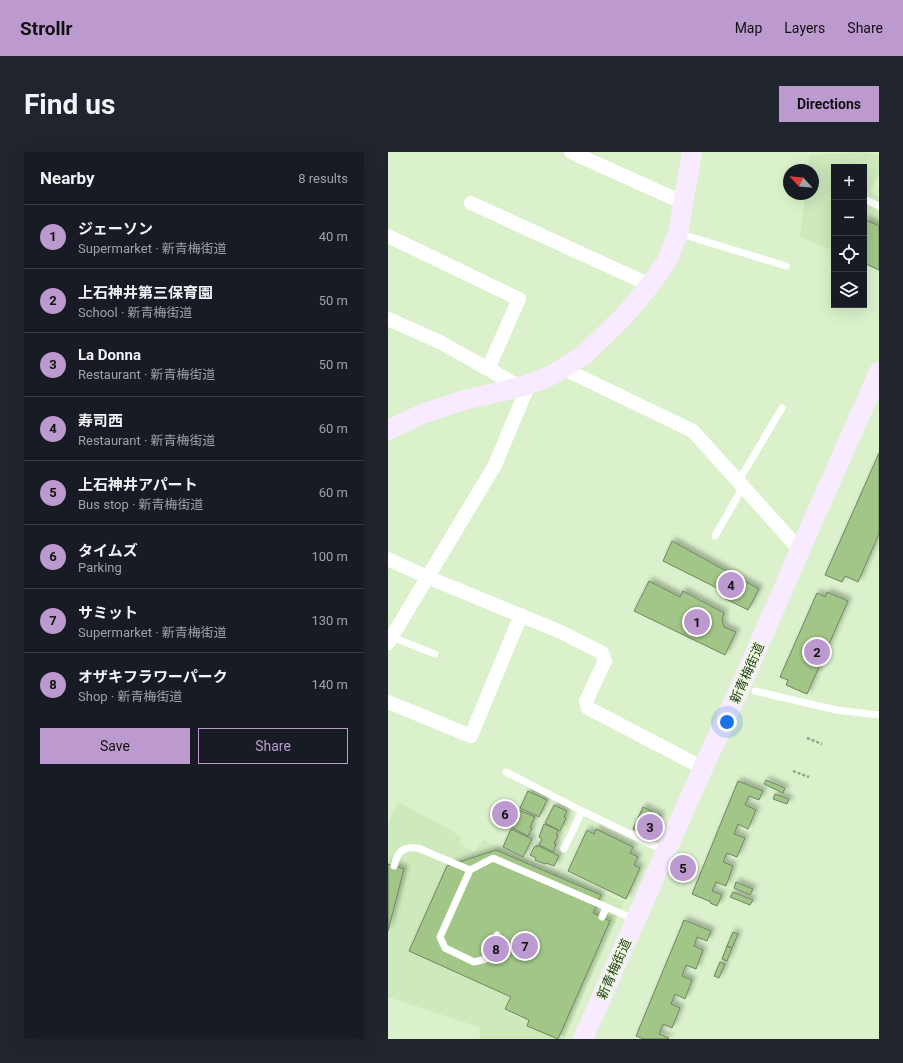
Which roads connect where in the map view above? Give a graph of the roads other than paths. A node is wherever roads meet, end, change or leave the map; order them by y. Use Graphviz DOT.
graph roads {
  1 [pos="571,152"];
  2 [pos="692,152"];
  3 [pos="866,200"];
  4 [pos="684,202"];
  5 [pos="471,203"];
  6 [pos="879,206"];
  7 [pos="678,233"];
  8 [pos="388,236"];
  9 [pos="786,266"];
  10 [pos="650,285"];
  11 [pos="388,320"];
  12 [pos="562,368"];
  13 [pos="488,369"];
  14 [pos="879,372"];
  15 [pos="525,386"];
  16 [pos="782,408"];
  17 [pos="388,430"];
  18 [pos="741,485"];
  19 [pos="715,536"];
  20 [pos="800,550"];
  21 [pos="388,559"];
  22 [pos="427,577"];
  23 [pos="521,615"];
  24 [pos="390,640"];
  25 [pos="435,654"];
  26 [pos="754,691"];
  27 [pos="388,702"];
  28 [pos="879,716"];
  29 [pos="704,768"];
  30 [pos="506,772"];
  31 [pos="582,811"];
  32 [pos="564,849"];
  33 [pos="666,851"];
  34 [pos="394,866"];
  35 [pos="470,870"];
  36 [pos="606,908"];
  37 [pos="602,917"];
  38 [pos="636,920"];
  39 [pos="497,936"];
  40 [pos="583,1039"];
  1 -- 4 [label="street"];
  2 -- 4 [label="main road"];
  3 -- 6 [label="lane"];
  4 -- 7 [label="main road"];
  5 -- 10 [label="street"];
  7 -- 9 [label="lane"];
  7 -- 10 [label="main road"];
  8 -- 13 [label="street"];
  10 -- 12 [label="main road"];
  11 -- 13 [label="street"];
  12 -- 15 [label="main road"];
  12 -- 18 [label="street"];
  13 -- 15 [label="street"];
  14 -- 20 [label="main road, 新青梅街道"];
  15 -- 17 [label="main road"];
  15 -- 22 [label="street"];
  16 -- 18 [label="lane"];
  18 -- 19 [label="lane"];
  18 -- 20 [label="street"];
  20 -- 29 [label="main road, 新青梅街道"];
  21 -- 22 [label="street"];
  22 -- 23 [label="street"];
  22 -- 24 [label="street"];
  23 -- 27 [label="street"];
  23 -- 29 [label="street"];
  24 -- 25 [label="lane"];
  26 -- 28 [label="lane"];
  29 -- 33 [label="main road, 新青梅街道"];
  30 -- 31 [label="lane"];
  31 -- 32 [label="lane"];
  31 -- 33 [label="lane"];
  33 -- 38 [label="main road, 新青梅街道"];
  34 -- 35 [label="lane"];
  35 -- 36 [label="lane"];
  35 -- 39 [label="lane"];
  36 -- 37 [label="lane"];
  36 -- 38 [label="lane"];
  38 -- 40 [label="main road, 新青梅街道"];
}
